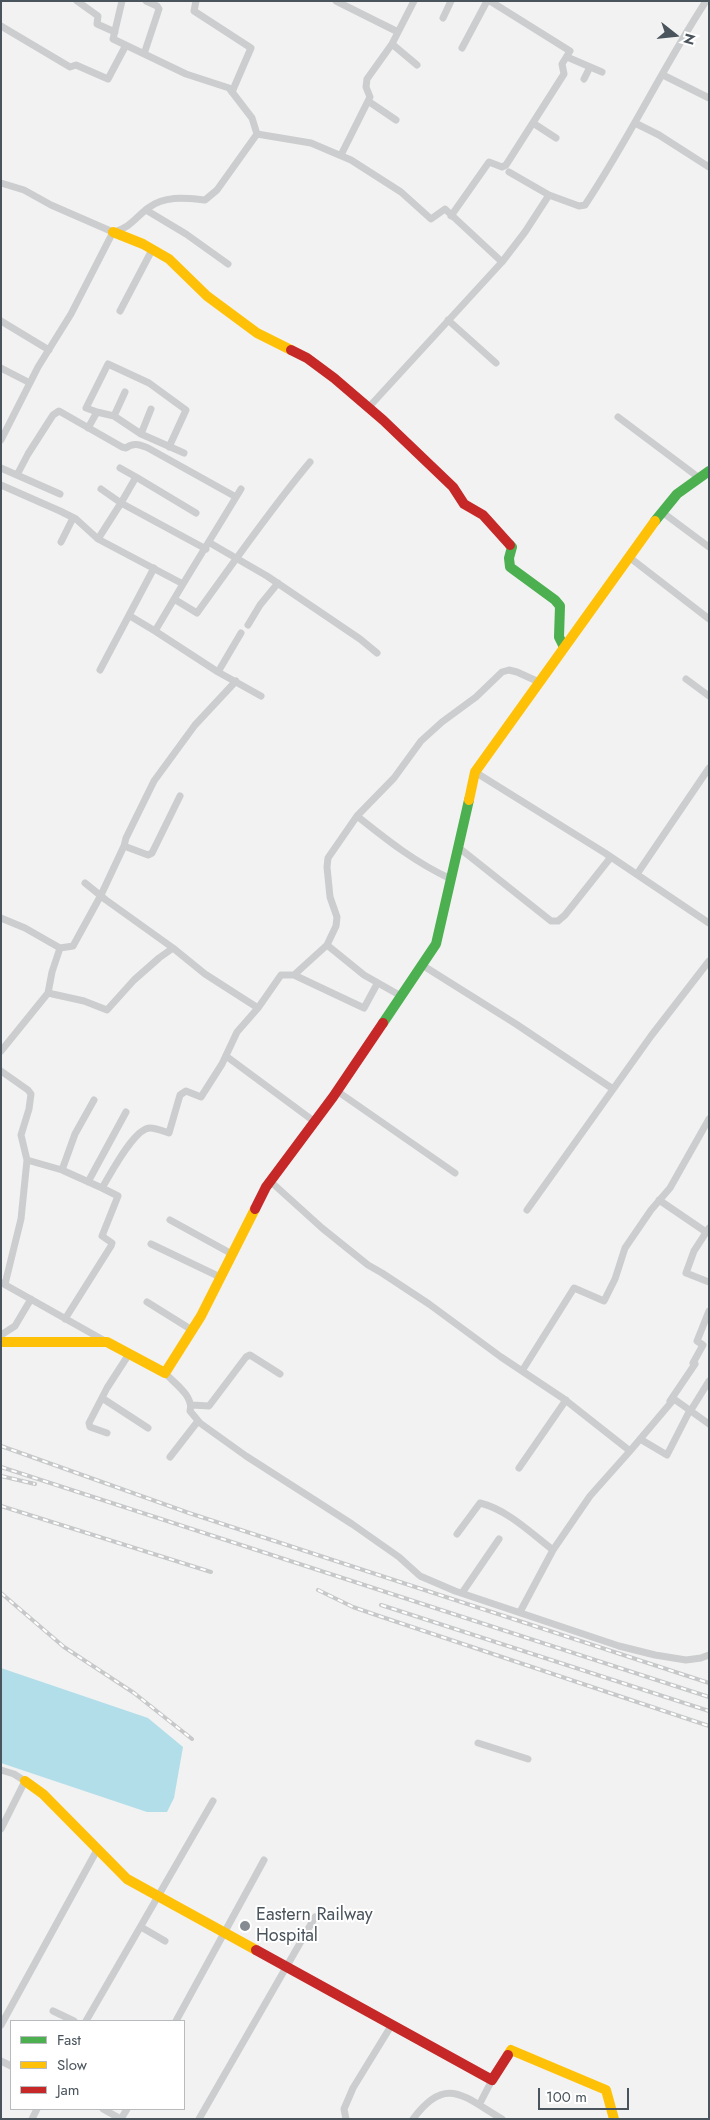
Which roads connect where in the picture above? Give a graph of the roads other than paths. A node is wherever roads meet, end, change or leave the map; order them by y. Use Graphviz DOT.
graph roads {
  1 [pos="77,1"];
  2 [pos="146,1"];
  3 [pos="196,1"];
  4 [pos="336,1"];
  5 [pos="414,1"];
  6 [pos="451,1"];
  7 [pos="488,1"];
  8 [pos="706,1"];
  9 [pos="119,2"];
  10 [pos="443,18"];
  11 [pos="1,26"];
  12 [pos="114,32"];
  13 [pos="398,32"];
  14 [pos="392,44"];
  15 [pos="126,45"];
  16 [pos="462,48"];
  17 [pos="144,54"];
  18 [pos="567,57"];
  19 [pos="417,65"];
  20 [pos="590,67"];
  21 [pos="602,72"];
  22 [pos="663,75"];
  23 [pos="584,78"];
  24 [pos="232,92"];
  25 [pos="709,98"];
  26 [pos="368,101"];
  27 [pos="396,120"];
  28 [pos="533,123"];
  29 [pos="635,123"];
  30 [pos="257,134"];
  31 [pos="556,138"];
  32 [pos="341,155"];
  33 [pos="709,167"];
  34 [pos="509,172"];
  35 [pos="1,183"];
  36 [pos="549,195"];
  37 [pos="146,210"];
  38 [pos="452,216"];
  39 [pos="114,232"];
  40 [pos="152,250"];
  41 [pos="502,262"];
  42 [pos="228,264"];
  43 [pos="120,311"];
  44 [pos="448,320"];
  45 [pos="1,321"];
  46 [pos="48,350"];
  47 [pos="496,362"];
  48 [pos="1,368"];
  49 [pos="30,383"];
  50 [pos="125,392"];
  51 [pos="369,407"];
  52 [pos="151,409"];
  53 [pos="97,412"];
  54 [pos="114,416"];
  55 [pos="618,417"];
  56 [pos="88,428"];
  57 [pos="141,434"];
  58 [pos="1,440"];
  59 [pos="169,447"];
  60 [pos="184,454"];
  61 [pos="310,462"];
  62 [pos="1,468"];
  63 [pos="120,468"];
  64 [pos="709,471"];
  65 [pos="17,475"];
  66 [pos="136,477"];
  67 [pos="698,477"];
  68 [pos="1,485"];
  69 [pos="101,489"];
  70 [pos="241,489"];
  71 [pos="60,494"];
  72 [pos="236,497"];
  73 [pos="121,503"];
  74 [pos="662,512"];
  75 [pos="196,513"];
  76 [pos="73,518"];
  77 [pos="98,539"];
  78 [pos="61,542"];
  79 [pos="208,546"];
  80 [pos="709,547"];
  81 [pos="629,557"];
  82 [pos="236,558"];
  83 [pos="154,568"];
  84 [pos="278,583"];
  85 [pos="183,584"];
  86 [pos="174,599"];
  87 [pos="130,616"];
  88 [pos="709,619"];
  89 [pos="248,625"];
  90 [pos="155,631"];
  91 [pos="241,632"];
  92 [pos="564,647"];
  93 [pos="377,653"];
  94 [pos="100,670"];
  95 [pos="218,672"];
  96 [pos="686,679"];
  97 [pos="236,681"];
  98 [pos="539,682"];
  99 [pos="261,696"];
  100 [pos="709,696"];
  101 [pos="709,768"];
  102 [pos="475,772"];
  103 [pos="180,796"];
  104 [pos="357,816"];
  105 [pos="124,846"];
  106 [pos="458,847"];
  107 [pos="611,856"];
  108 [pos="637,874"];
  109 [pos="451,879"];
  110 [pos="85,883"];
  111 [pos="101,895"];
  112 [pos="1,918"];
  113 [pos="709,923"];
  114 [pos="327,945"];
  115 [pos="60,948"];
  116 [pos="173,948"];
  117 [pos="709,961"];
  118 [pos="422,966"];
  119 [pos="294,975"];
  120 [pos="377,984"];
  121 [pos="48,993"];
  122 [pos="401,996"];
  123 [pos="258,1008"];
  124 [pos="1,1051"];
  125 [pos="226,1056"];
  126 [pos="1,1071"];
  127 [pos="613,1089"];
  128 [pos="337,1092"];
  129 [pos="94,1100"];
  130 [pos="126,1112"];
  131 [pos="709,1119"];
  132 [pos="315,1122"];
  133 [pos="27,1160"];
  134 [pos="62,1170"];
  135 [pos="455,1173"];
  136 [pos="88,1182"];
  137 [pos="270,1182"];
  138 [pos="102,1188"];
  139 [pos="659,1200"];
  140 [pos="527,1210"];
  141 [pos="170,1220"];
  142 [pos="707,1230"];
  143 [pos="151,1244"];
  144 [pos="232,1254"];
  145 [pos="220,1277"];
  146 [pos="709,1282"];
  147 [pos="3,1283"];
  148 [pos="31,1299"];
  149 [pos="147,1302"];
  150 [pos="709,1310"];
  151 [pos="65,1319"];
  152 [pos="192,1330"];
  153 [pos="2,1340"];
  154 [pos="107,1342"];
  155 [pos="130,1354"];
  156 [pos="522,1371"];
  157 [pos="165,1373"];
  158 [pos="280,1374"];
  159 [pos="709,1381"];
  160 [pos="102,1398"];
  161 [pos="566,1400"];
  162 [pos="670,1402"];
  163 [pos="192,1405"];
  164 [pos="691,1410"];
  165 [pos="198,1421"];
  166 [pos="709,1424"];
  167 [pos="148,1428"];
  168 [pos="107,1433"];
  169 [pos="640,1439"];
  170 [pos="630,1451"];
  171 [pos="170,1457"];
  172 [pos="519,1468"];
  173 [pos="457,1534"];
  174 [pos="499,1539"];
  175 [pos="553,1550"];
  176 [pos="462,1593"];
  177 [pos="520,1612"];
  178 [pos="709,1655"];
  179 [pos="478,1743"];
  180 [pos="528,1759"];
  181 [pos="1,1770"];
  182 [pos="25,1781"];
  183 [pos="213,1801"];
  184 [pos="1,1830"];
  185 [pos="97,1850"];
  186 [pos="264,1860"];
  187 [pos="159,1896"];
  188 [pos="315,1916"];
  189 [pos="141,1926"];
  190 [pos="224,1933"];
  191 [pos="165,1941"];
  192 [pos="285,1967"];
  193 [pos="53,2011"];
  194 [pos="72,2020"];
  195 [pos="87,2020"];
  196 [pos="177,2020"];
  197 [pos="1,2025"];
  198 [pos="391,2026"];
  199 [pos="492,2080"];
  200 [pos="479,2105"];
  201 [pos="105,2110"];
  202 [pos="416,2118"];
  203 [pos="121,2119"];
  204 [pos="199,2119"];
  205 [pos="346,2119"];
  206 [pos="502,2119"];
  207 [pos="614,2119"];
  1 -- 12 [label="street"];
  2 -- 17 [label="street"];
  3 -- 24 [label="street"];
  4 -- 13 [label="street"];
  5 -- 13 [label="street"];
  6 -- 10 [label="street"];
  7 -- 16 [label="street"];
  7 -- 18 [label="street"];
  8 -- 22 [label="street"];
  9 -- 12 [label="street"];
  11 -- 15 [label="street"];
  12 -- 15 [label="street"];
  13 -- 14 [label="street"];
  14 -- 19 [label="street"];
  14 -- 26 [label="street"];
  15 -- 17 [label="street"];
  17 -- 24 [label="street"];
  18 -- 20 [label="street"];
  18 -- 28 [label="street"];
  20 -- 21 [label="street"];
  20 -- 23 [label="street"];
  22 -- 25 [label="street"];
  22 -- 29 [label="street"];
  24 -- 30 [label="street"];
  26 -- 27 [label="street"];
  26 -- 32 [label="street"];
  28 -- 31 [label="street"];
  28 -- 38 [label="street"];
  29 -- 33 [label="street"];
  29 -- 36 [label="street"];
  30 -- 32 [label="street"];
  30 -- 37 [label="street"];
  32 -- 38 [label="street"];
  34 -- 36 [label="street"];
  35 -- 39 [label="street"];
  36 -- 41 [label="street"];
  37 -- 39 [label="street"];
  37 -- 42 [label="street"];
  38 -- 41 [label="street"];
  39 -- 40 [label="street"];
  39 -- 46 [label="street"];
  40 -- 43 [label="street"];
  40 -- 51 [label="street"];
  41 -- 44 [label="street"];
  44 -- 47 [label="street"];
  44 -- 51 [label="street"];
  45 -- 46 [label="street"];
  46 -- 49 [label="street"];
  48 -- 49 [label="street"];
  49 -- 58 [label="street"];
  50 -- 54 [label="street"];
  51 -- 92 [label="street"];
  52 -- 57 [label="street"];
  53 -- 54 [label="street"];
  53 -- 56 [label="street"];
  53 -- 59 [label="street"];
  54 -- 57 [label="street"];
  55 -- 67 [label="street"];
  56 -- 65 [label="street"];
  56 -- 72 [label="street"];
  57 -- 59 [label="street"];
  59 -- 60 [label="street"];
  61 -- 82 [label="street"];
  62 -- 65 [label="street"];
  63 -- 66 [label="street"];
  64 -- 67 [label="street"];
  65 -- 71 [label="street"];
  66 -- 73 [label="street"];
  66 -- 75 [label="street"];
  67 -- 74 [label="street"];
  68 -- 76 [label="street"];
  69 -- 73 [label="street"];
  70 -- 72 [label="street"];
  72 -- 79 [label="street"];
  73 -- 77 [label="street"];
  73 -- 79 [label="street"];
  74 -- 80 [label="street"];
  74 -- 81 [label="street"];
  76 -- 77 [label="street"];
  76 -- 78 [label="street"];
  77 -- 83 [label="street"];
  79 -- 82 [label="street"];
  79 -- 85 [label="street"];
  81 -- 88 [label="street"];
  81 -- 92 [label="street"];
  82 -- 84 [label="street"];
  82 -- 86 [label="street"];
  83 -- 85 [label="street"];
  83 -- 87 [label="street"];
  84 -- 89 [label="street"];
  84 -- 93 [label="street"];
  85 -- 86 [label="street"];
  86 -- 90 [label="street"];
  87 -- 90 [label="street"];
  87 -- 94 [label="street"];
  90 -- 95 [label="street"];
  91 -- 95 [label="street"];
  92 -- 98 [label="street"];
  95 -- 97 [label="street"];
  96 -- 100 [label="street"];
  97 -- 99 [label="street"];
  97 -- 105 [label="street"];
  98 -- 102 [label="street"];
  98 -- 104 [label="street"];
  101 -- 108 [label="street"];
  102 -- 106 [label="street"];
  102 -- 107 [label="street"];
  103 -- 105 [label="street"];
  104 -- 109 [label="street"];
  104 -- 114 [label="street"];
  105 -- 111 [label="street"];
  106 -- 107 [label="street"];
  106 -- 109 [label="street"];
  107 -- 108 [label="street"];
  108 -- 113 [label="street"];
  109 -- 118 [label="street"];
  110 -- 111 [label="street"];
  111 -- 115 [label="street"];
  111 -- 116 [label="street"];
  112 -- 115 [label="street"];
  114 -- 119 [label="street"];
  114 -- 120 [label="street"];
  115 -- 121 [label="street"];
  116 -- 121 [label="street"];
  116 -- 123 [label="street"];
  117 -- 127 [label="street"];
  118 -- 122 [label="street"];
  118 -- 127 [label="street"];
  119 -- 120 [label="street"];
  119 -- 123 [label="street"];
  120 -- 122 [label="street"];
  121 -- 124 [label="street"];
  122 -- 128 [label="street"];
  123 -- 125 [label="street"];
  125 -- 132 [label="street"];
  125 -- 138 [label="street"];
  126 -- 133 [label="street"];
  127 -- 140 [label="street"];
  128 -- 132 [label="street"];
  128 -- 135 [label="street"];
  129 -- 134 [label="street"];
  130 -- 136 [label="street"];
  131 -- 139 [label="street"];
  132 -- 137 [label="street"];
  133 -- 134 [label="street"];
  133 -- 147 [label="street"];
  134 -- 136 [label="street"];
  136 -- 138 [label="street"];
  137 -- 144 [label="street"];
  137 -- 156 [label="street"];
  138 -- 151 [label="street"];
  139 -- 142 [label="street"];
  139 -- 156 [label="street"];
  141 -- 144 [label="street"];
  142 -- 146 [label="street"];
  143 -- 145 [label="street"];
  144 -- 145 [label="street"];
  145 -- 152 [label="street"];
  147 -- 148 [label="street"];
  148 -- 151 [label="street"];
  148 -- 153 [label="street"];
  149 -- 152 [label="street"];
  150 -- 162 [label="street"];
  151 -- 154 [label="street"];
  152 -- 157 [label="street"];
  153 -- 154 [label="street"];
  154 -- 155 [label="street"];
  155 -- 157 [label="street"];
  155 -- 160 [label="street"];
  156 -- 161 [label="street"];
  157 -- 163 [label="street"];
  158 -- 163 [label="street"];
  159 -- 164 [label="street"];
  160 -- 167 [label="street"];
  160 -- 168 [label="street"];
  161 -- 170 [label="street"];
  161 -- 172 [label="street"];
  162 -- 164 [label="street"];
  162 -- 169 [label="street"];
  163 -- 165 [label="street"];
  164 -- 166 [label="street"];
  164 -- 169 [label="street"];
  165 -- 171 [label="street"];
  165 -- 176 [label="street"];
  169 -- 170 [label="street"];
  170 -- 175 [label="street"];
  173 -- 175 [label="street"];
  174 -- 176 [label="street"];
  175 -- 177 [label="street"];
  176 -- 177 [label="street"];
  177 -- 178 [label="street"];
  179 -- 180 [label="street"];
  181 -- 182 [label="street"];
  182 -- 184 [label="street"];
  182 -- 185 [label="street"];
  183 -- 187 [label="street"];
  185 -- 187 [label="street"];
  185 -- 197 [label="street"];
  186 -- 190 [label="street"];
  187 -- 189 [label="street"];
  187 -- 190 [label="street"];
  188 -- 192 [label="street"];
  189 -- 191 [label="street"];
  189 -- 195 [label="street"];
  190 -- 192 [label="street"];
  190 -- 196 [label="street"];
  192 -- 198 [label="street"];
  192 -- 204 [label="street"];
  193 -- 194 [label="street"];
  198 -- 199 [label="street"];
  198 -- 205 [label="street"];
  199 -- 200 [label="street"];
  199 -- 207 [label="street"];
  200 -- 202 [label="street"];
  200 -- 206 [label="street"];
  201 -- 203 [label="street"];
}
